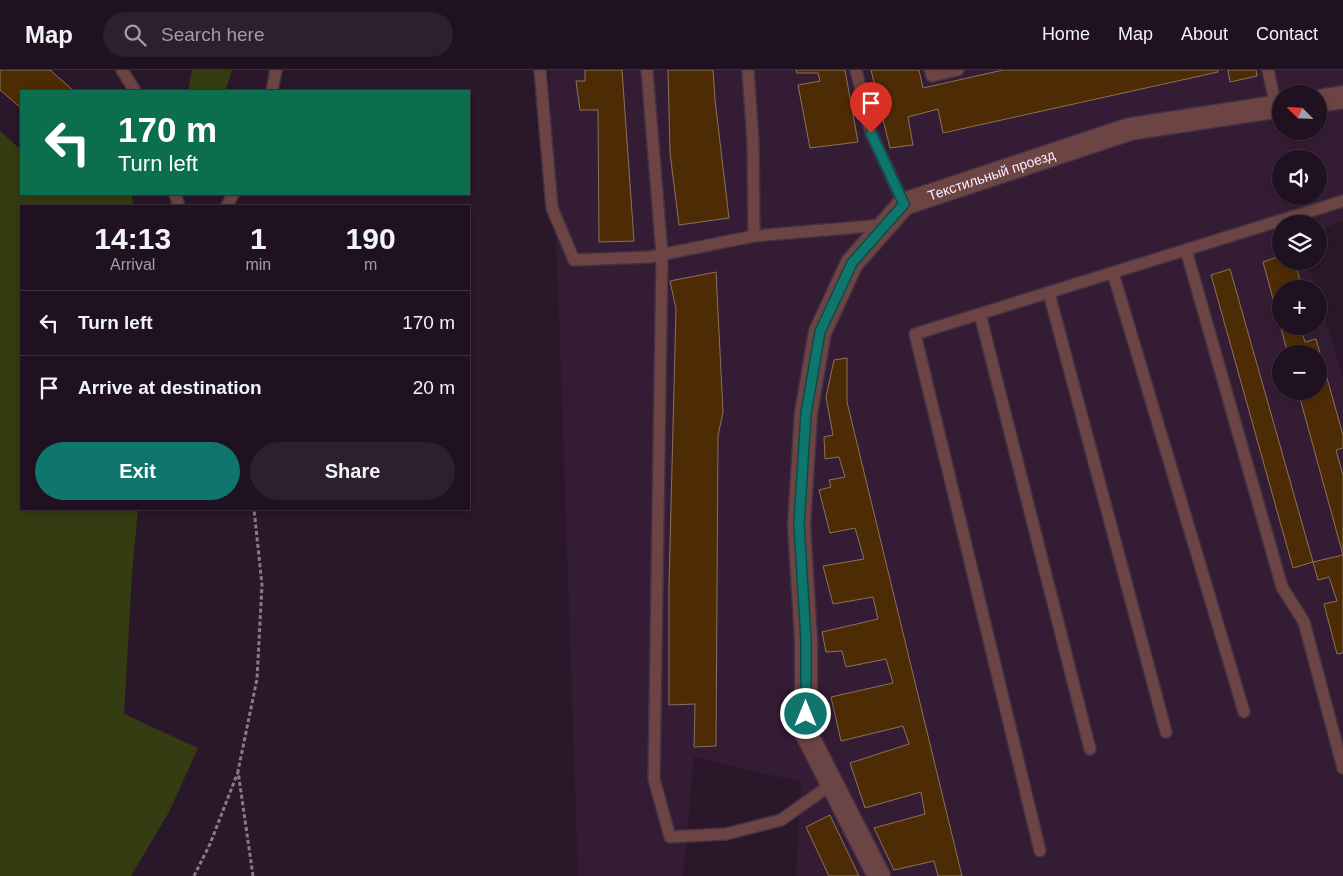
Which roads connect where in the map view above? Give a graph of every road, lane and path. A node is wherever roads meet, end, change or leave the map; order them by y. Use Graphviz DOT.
graph roads {
  1 [pos="122,70"];
  2 [pos="276,70"];
  3 [pos="540,70"];
  4 [pos="647,70"];
  5 [pos="748,70"];
  6 [pos="856,70"];
  7 [pos="930,70"];
  8 [pos="958,70"];
  9 [pos="1268,70"];
  10 [pos="1273,85"];
  11 [pos="134,90"];
  12 [pos="272,90"];
  13 [pos="1343,97"];
  14 [pos="1328,100"];
  15 [pos="1272,107"];
  16 [pos="1343,201"];
  17 [pos="904,204"];
  18 [pos="886,225"];
  19 [pos="754,236"];
  20 [pos="1186,250"];
  21 [pos="662,255"];
  22 [pos="1113,273"];
  23 [pos="1049,292"];
  24 [pos="980,314"];
  25 [pos="254,510"];
  26 [pos="1244,712"];
  27 [pos="1166,732"];
  28 [pos="1090,749"];
  29 [pos="1343,768"];
  30 [pos="238,771"];
  31 [pos="832,784"];
  32 [pos="1040,851"];
  33 [pos="194,876"];
  34 [pos="253,876"];
  35 [pos="879,876"];
  1 -- 11 [label="lane"];
  2 -- 12 [label="lane"];
  3 -- 21 [label="lane"];
  4 -- 21 [label="lane"];
  5 -- 19 [label="lane"];
  6 -- 17 [label="lane"];
  7 -- 8 [label="lane"];
  9 -- 10 [label="lane"];
  13 -- 14 [label="street"];
  15 -- 17 [label="street, Текстильный проезд"];
  16 -- 20 [label="lane"];
  17 -- 18 [label="street"];
  18 -- 19 [label="lane"];
  18 -- 31 [label="street"];
  19 -- 21 [label="lane"];
  20 -- 22 [label="lane"];
  20 -- 29 [label="lane"];
  21 -- 31 [label="lane"];
  22 -- 23 [label="lane"];
  22 -- 26 [label="lane"];
  23 -- 24 [label="lane"];
  23 -- 27 [label="lane"];
  24 -- 28 [label="lane"];
  24 -- 32 [label="lane"];
  25 -- 30 [label="path"];
  30 -- 33 [label="path"];
  30 -- 34 [label="path"];
  31 -- 35 [label="street"];
}
